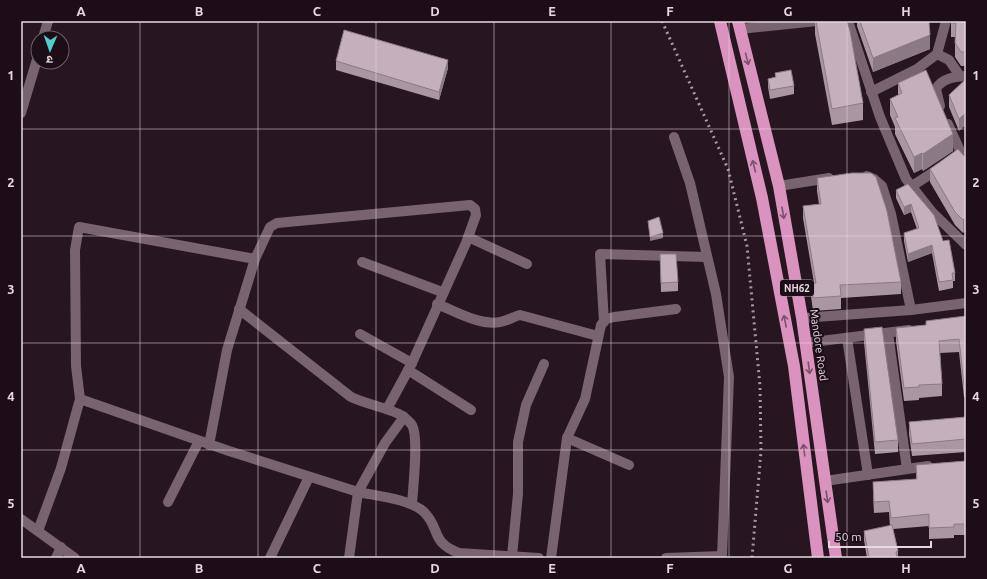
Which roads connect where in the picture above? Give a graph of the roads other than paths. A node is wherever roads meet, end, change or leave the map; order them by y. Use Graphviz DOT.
graph roads {
  1 [pos="720,21"];
  2 [pos="817,21"];
  3 [pos="848,21"];
  4 [pos="946,21"];
  5 [pos="739,25"];
  6 [pos="937,54"];
  7 [pos="34,70"];
  8 [pos="963,76"];
  9 [pos="871,92"];
  10 [pos="21,113"];
  11 [pos="674,137"];
  12 [pos="957,155"];
  13 [pos="966,164"];
  14 [pos="858,176"];
  15 [pos="836,177"];
  16 [pos="778,186"];
  17 [pos="912,186"];
  18 [pos="468,236"];
  19 [pos="966,245"];
  20 [pos="707,257"];
  21 [pos="254,259"];
  22 [pos="362,262"];
  23 [pos="527,264"];
  24 [pos="442,292"];
  25 [pos="966,303"];
  26 [pos="437,304"];
  27 [pos="676,309"];
  28 [pos="239,310"];
  29 [pos="911,310"];
  30 [pos="802,318"];
  31 [pos="604,322"];
  32 [pos="919,328"];
  33 [pos="888,333"];
  34 [pos="360,334"];
  35 [pos="598,336"];
  36 [pos="847,338"];
  37 [pos="805,343"];
  38 [pos="544,364"];
  39 [pos="410,366"];
  40 [pos="80,399"];
  41 [pos="387,409"];
  42 [pos="470,410"];
  43 [pos="404,417"];
  44 [pos="567,438"];
  45 [pos="199,441"];
  46 [pos="209,445"];
  47 [pos="629,465"];
  48 [pos="936,465"];
  49 [pos="907,469"];
  50 [pos="868,475"];
  51 [pos="309,477"];
  52 [pos="825,481"];
  53 [pos="358,492"];
  54 [pos="168,502"];
  55 [pos="412,504"];
  56 [pos="21,519"];
  57 [pos="38,531"];
  58 [pos="61,547"];
  59 [pos="512,556"];
  60 [pos="722,557"];
  61 [pos="56,558"];
  62 [pos="75,558"];
  63 [pos="270,558"];
  64 [pos="349,558"];
  65 [pos="539,558"];
  66 [pos="551,558"];
  67 [pos="666,558"];
  68 [pos="818,558"];
  69 [pos="836,558"];
  68 -- 1 [label="highway, NH62, one-way"];
  2 -- 5 [label="street"];
  3 -- 9 [label="street"];
  4 -- 6 [label="street"];
  5 -- 16 [label="highway, Mandore Road / NH62, one-way"];
  6 -- 8 [label="street"];
  6 -- 9 [label="street"];
  7 -- 10 [label="street"];
  8 -- 12 [label="street"];
  9 -- 17 [label="street"];
  11 -- 20 [label="street"];
  12 -- 13 [label="street"];
  12 -- 17 [label="street"];
  14 -- 29 [label="street"];
  15 -- 16 [label="street"];
  16 -- 30 [label="highway, Mandore Road / NH62, one-way"];
  17 -- 19 [label="street"];
  18 -- 21 [label="street"];
  18 -- 23 [label="street"];
  18 -- 24 [label="street"];
  20 -- 31 [label="street"];
  20 -- 60 [label="street"];
  21 -- 28 [label="street"];
  21 -- 40 [label="street"];
  22 -- 24 [label="street"];
  24 -- 26 [label="street"];
  25 -- 29 [label="street"];
  26 -- 35 [label="street"];
  26 -- 39 [label="street"];
  27 -- 31 [label="street"];
  28 -- 41 [label="street"];
  28 -- 46 [label="street"];
  29 -- 30 [label="street"];
  30 -- 37 [label="highway, Mandore Road / NH62"];
  31 -- 35 [label="street"];
  32 -- 33 [label="street"];
  33 -- 36 [label="street"];
  33 -- 49 [label="street"];
  34 -- 39 [label="street"];
  35 -- 44 [label="street"];
  36 -- 37 [label="street"];
  36 -- 50 [label="street"];
  37 -- 52 [label="highway, Mandore Road / NH62, one-way"];
  38 -- 59 [label="street"];
  39 -- 41 [label="street"];
  39 -- 42 [label="street"];
  40 -- 45 [label="street"];
  40 -- 57 [label="street"];
  41 -- 43 [label="street"];
  43 -- 53 [label="street"];
  43 -- 55 [label="street"];
  44 -- 47 [label="street"];
  44 -- 66 [label="street"];
  45 -- 46 [label="street"];
  45 -- 54 [label="street"];
  46 -- 51 [label="street"];
  48 -- 49 [label="street"];
  49 -- 50 [label="street"];
  50 -- 52 [label="street"];
  51 -- 53 [label="street"];
  51 -- 63 [label="street"];
  52 -- 69 [label="highway, Mandore Road / NH62, one-way"];
  53 -- 55 [label="street"];
  53 -- 64 [label="street"];
  55 -- 59 [label="street"];
  56 -- 57 [label="street"];
  57 -- 58 [label="street"];
  58 -- 61 [label="street"];
  58 -- 62 [label="street"];
  59 -- 65 [label="street"];
  60 -- 67 [label="street"];
}
